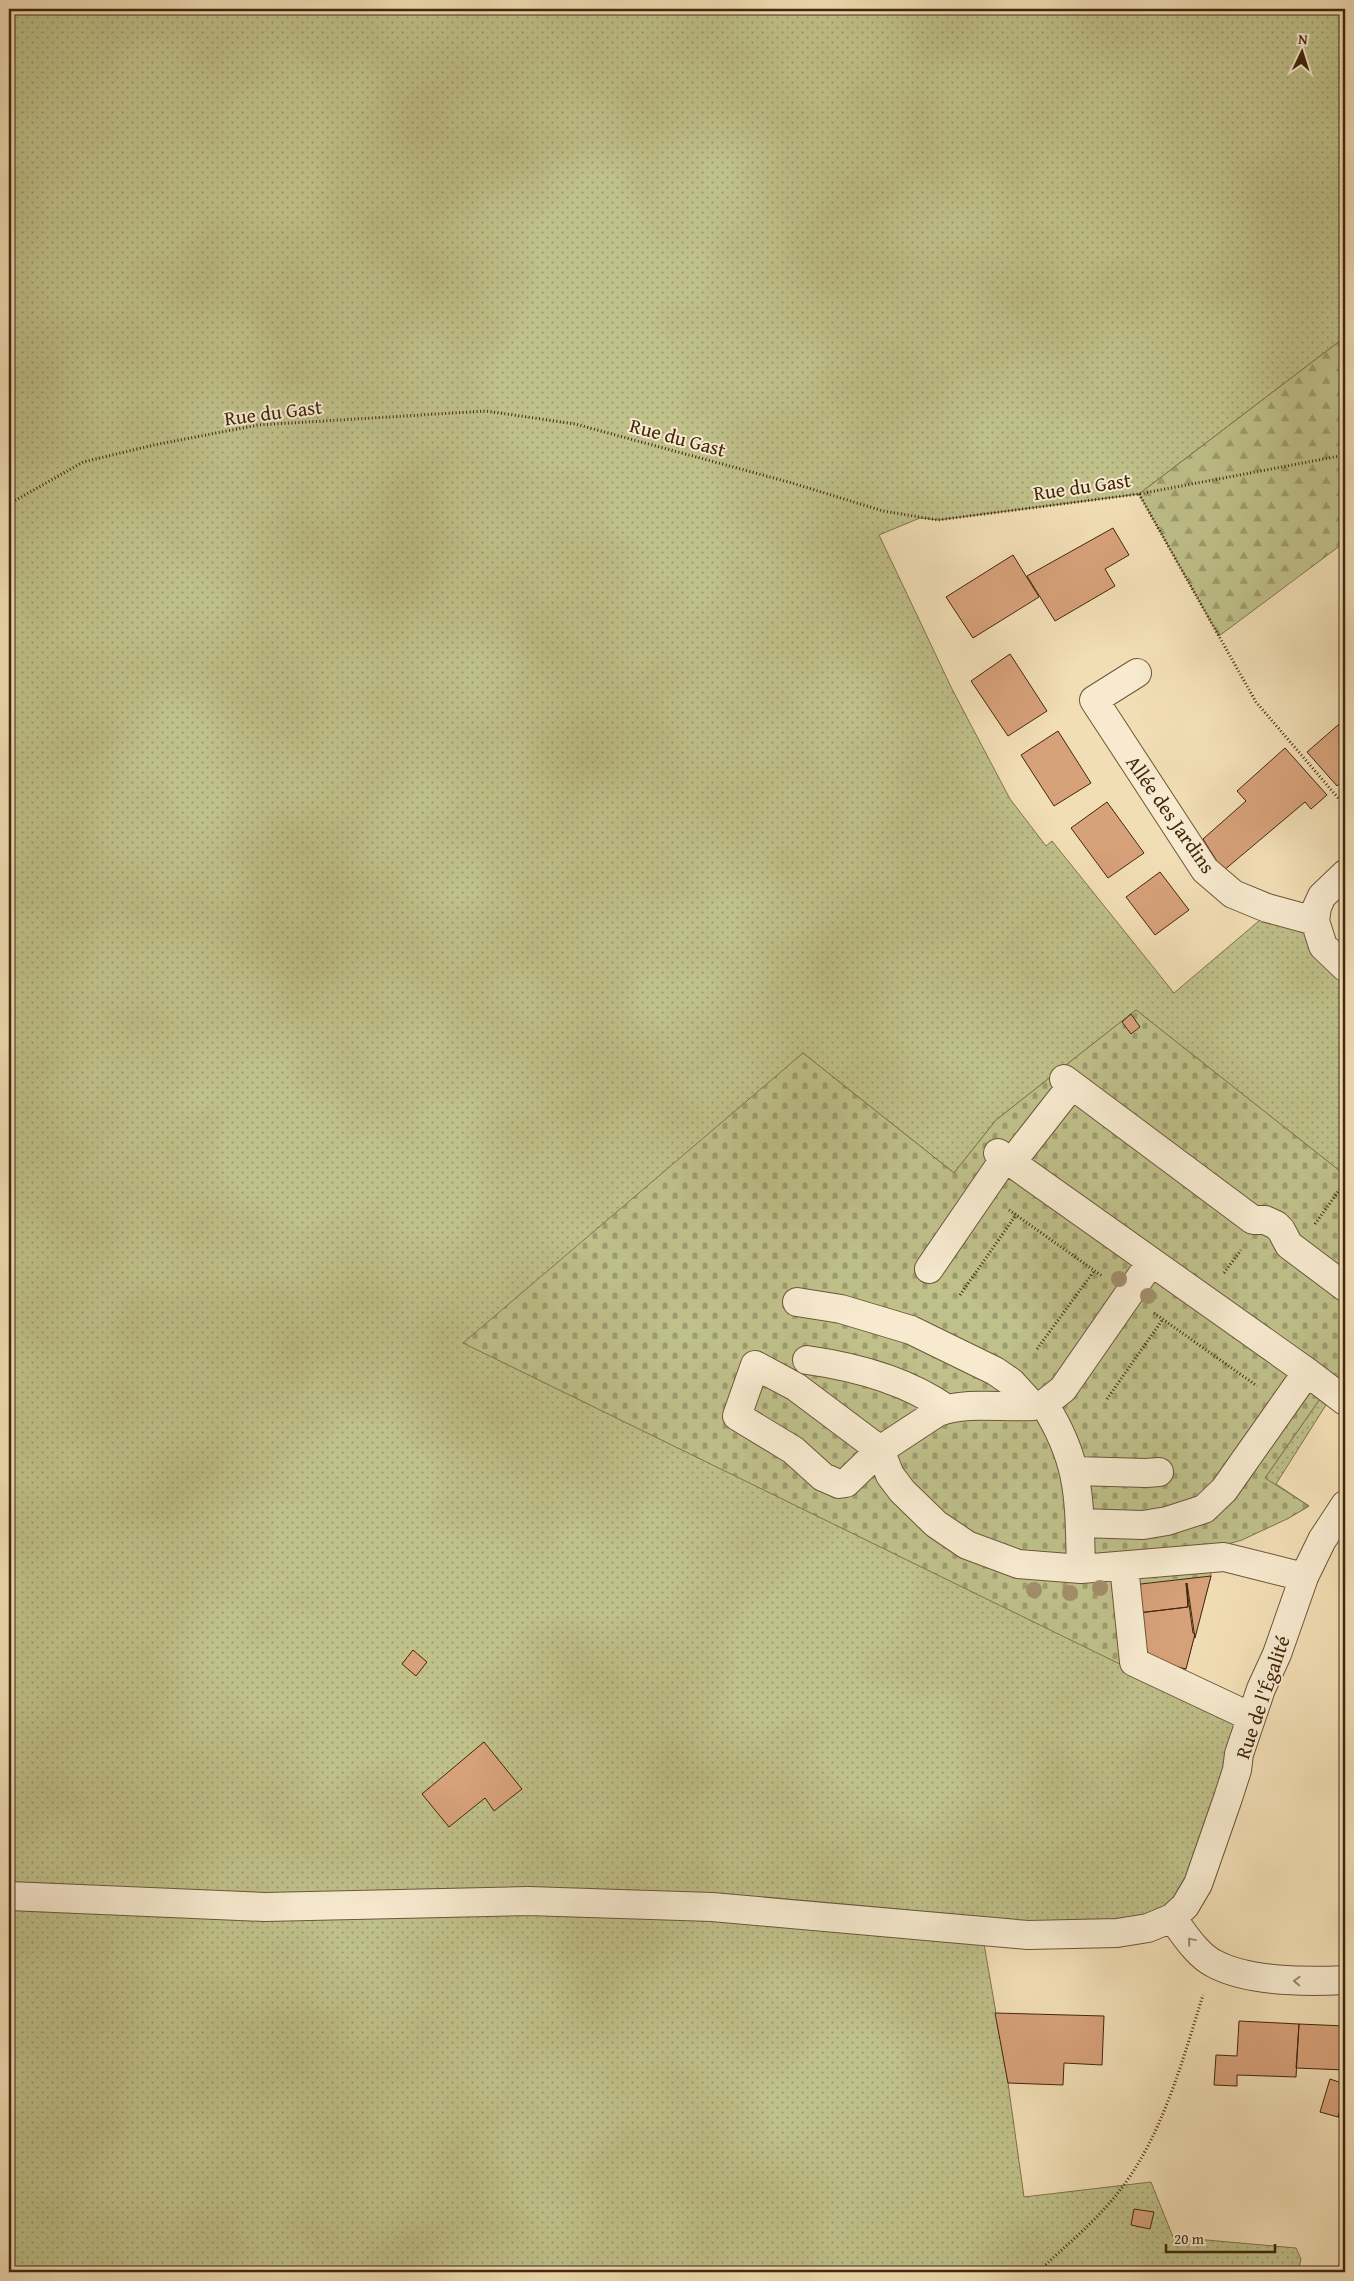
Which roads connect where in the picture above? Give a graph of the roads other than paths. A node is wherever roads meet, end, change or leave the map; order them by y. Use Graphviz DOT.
graph roads {
  1 [pos="1137,674"];
  2 [pos="1345,874"];
  3 [pos="1315,921"];
  4 [pos="1345,967"];
  5 [pos="1004,1158"];
  6 [pos="1151,1262"];
  7 [pos="929,1269"];
  8 [pos="1345,1287"];
  9 [pos="797,1302"];
  10 [pos="807,1360"];
  11 [pos="1307,1372"];
  12 [pos="1345,1401"];
  13 [pos="1038,1405"];
  14 [pos="947,1409"];
  15 [pos="880,1450"];
  16 [pos="1074,1471"];
  17 [pos="1159,1472"];
  18 [pos="1345,1505"];
  19 [pos="1080,1523"];
  20 [pos="1124,1566"];
  21 [pos="1081,1569"];
  22 [pos="1304,1577"];
  23 [pos="1251,1716"];
  24 [pos="9,1896"];
  25 [pos="1172,1918"];
  26 [pos="1345,1980"];
  1 -- 3 [label="street, Allée des Jardins"];
  2 -- 3 [label="street"];
  3 -- 4 [label="street"];
  5 -- 6 [label="street"];
  5 -- 7 [label="street"];
  5 -- 8 [label="street"];
  6 -- 11 [label="street"];
  6 -- 13 [label="street"];
  9 -- 13 [label="street"];
  10 -- 14 [label="street"];
  11 -- 12 [label="street"];
  11 -- 19 [label="street"];
  13 -- 14 [label="street"];
  13 -- 16 [label="street"];
  14 -- 15 [label="street"];
  15 -- 15 [label="street"];
  15 -- 21 [label="street"];
  16 -- 17 [label="street"];
  16 -- 19 [label="street"];
  18 -- 22 [label="street, Rue de l'Égalité"];
  19 -- 21 [label="street"];
  20 -- 21 [label="street"];
  20 -- 22 [label="street"];
  20 -- 23 [label="street"];
  22 -- 23 [label="street, Rue de l'Égalité"];
  23 -- 25 [label="street, Rue de l'Égalité"];
  24 -- 25 [label="street"];
  26 -- 25 [label="street, one-way"];
}
